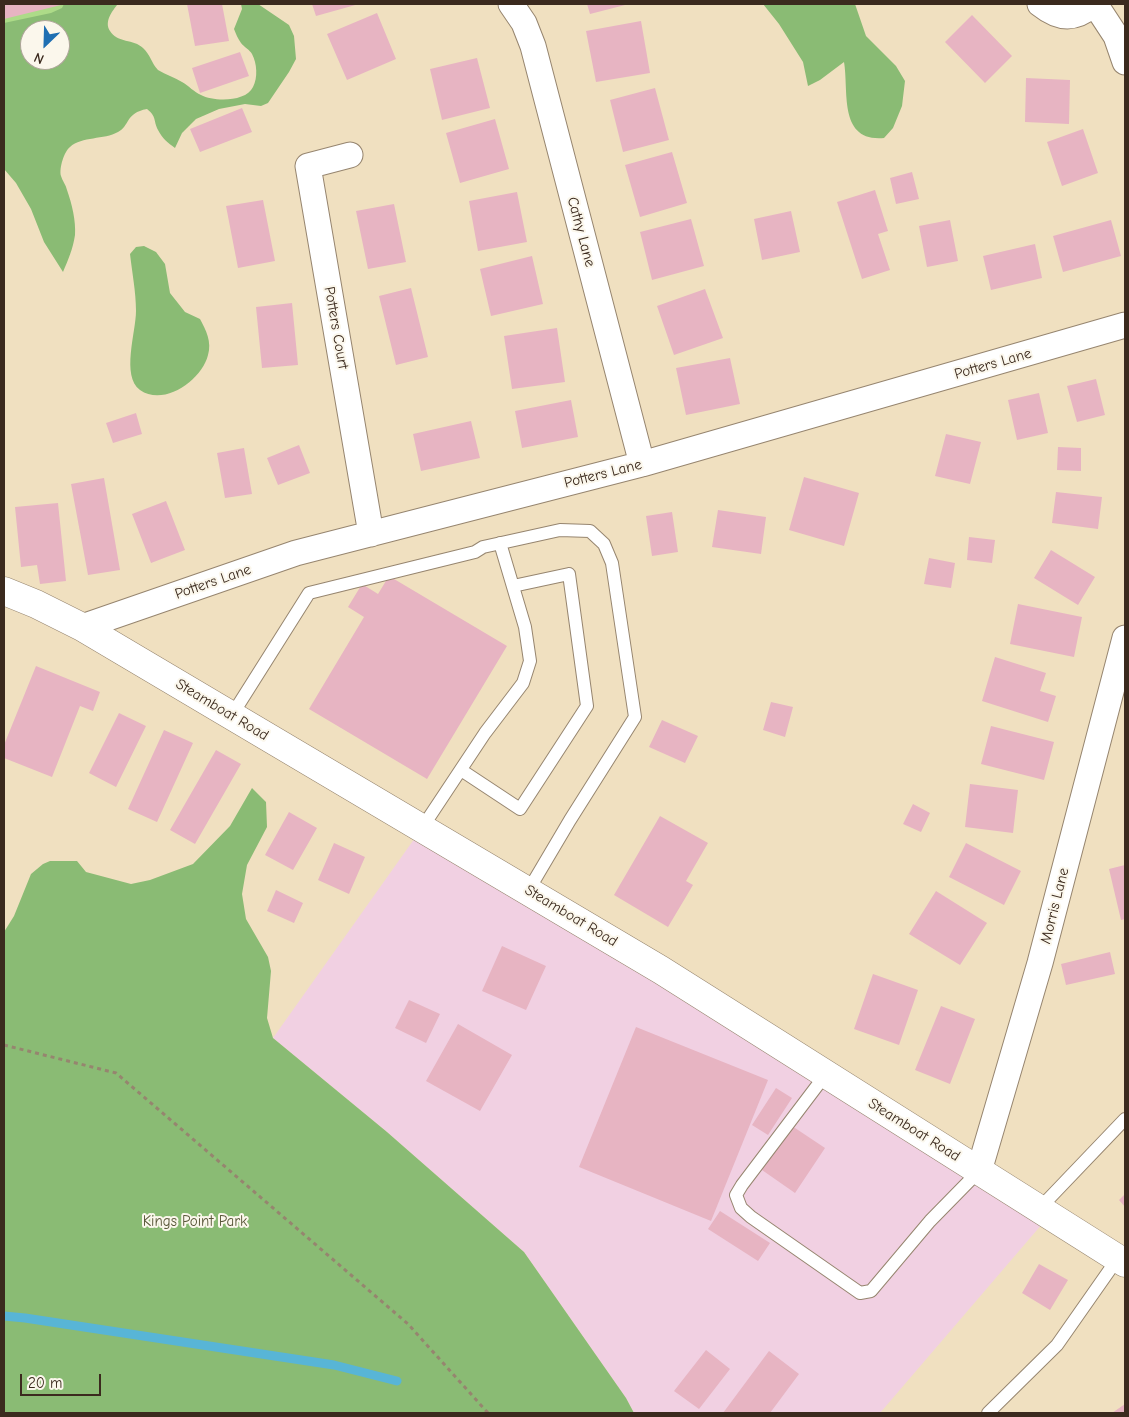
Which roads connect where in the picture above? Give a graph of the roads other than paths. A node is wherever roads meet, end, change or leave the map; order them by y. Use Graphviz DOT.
graph roads {
  1 [pos="511,4"];
  2 [pos="1040,4"];
  3 [pos="1094,4"];
  4 [pos="1125,62"];
  5 [pos="350,156"];
  6 [pos="1125,325"];
  7 [pos="642,464"];
  8 [pos="371,534"];
  9 [pos="500,543"];
  10 [pos="513,586"];
  11 [pos="4,592"];
  12 [pos="82,627"];
  13 [pos="1125,638"];
  14 [pos="232,715"];
  15 [pos="461,770"];
  16 [pos="422,828"];
  17 [pos="528,891"];
  18 [pos="826,1074"];
  19 [pos="1125,1119"];
  20 [pos="979,1171"];
  21 [pos="1039,1209"];
  22 [pos="1122,1261"];
  23 [pos="988,1413"];
  1 -- 7 [label="street, Cathy Lane"];
  2 -- 3 [label="street"];
  3 -- 4 [label="street"];
  5 -- 8 [label="street, Potters Court"];
  6 -- 7 [label="street, Potters Lane"];
  7 -- 8 [label="street, Potters Lane"];
  8 -- 12 [label="street, Potters Lane"];
  9 -- 10 [label="lane"];
  9 -- 14 [label="lane"];
  9 -- 17 [label="lane"];
  10 -- 15 [label="lane"];
  10 -- 15 [label="lane"];
  11 -- 12 [label="street, Steamboat Road"];
  12 -- 14 [label="street, Steamboat Road"];
  13 -- 20 [label="street, Morris Lane"];
  14 -- 16 [label="street, Steamboat Road"];
  15 -- 16 [label="lane"];
  16 -- 17 [label="street, Steamboat Road"];
  17 -- 18 [label="street, Steamboat Road"];
  18 -- 20 [label="street, Steamboat Road"];
  18 -- 20 [label="lane"];
  19 -- 21 [label="lane"];
  20 -- 21 [label="street, Steamboat Road"];
  21 -- 22 [label="street, Steamboat Road"];
  22 -- 23 [label="lane"];
}
